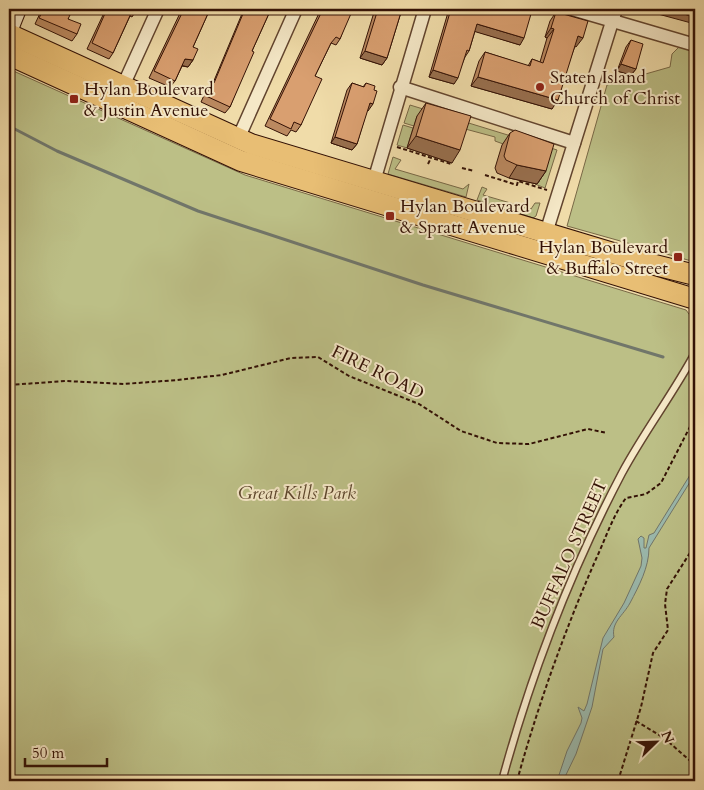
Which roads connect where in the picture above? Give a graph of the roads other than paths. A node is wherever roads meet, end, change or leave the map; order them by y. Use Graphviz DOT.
graph roads {
  1 [pos="17,9"];
  2 [pos="158,9"];
  3 [pos="296,9"];
  4 [pos="424,9"];
  5 [pos="572,9"];
  6 [pos="614,15"];
  7 [pos="9,29"];
  8 [pos="9,34"];
  9 [pos="695,45"];
  10 [pos="9,55"];
  11 [pos="123,86"];
  12 [pos="400,87"];
  13 [pos="238,139"];
  14 [pos="574,142"];
  15 [pos="374,181"];
  16 [pos="546,233"];
  17 [pos="695,276"];
  18 [pos="695,299"];
  19 [pos="695,353"];
  20 [pos="502,781"];
  1 -- 7 [label="street"];
  2 -- 11 [label="street"];
  3 -- 13 [label="street"];
  4 -- 12 [label="street"];
  5 -- 6 [label="street"];
  6 -- 9 [label="street"];
  6 -- 14 [label="street"];
  8 -- 11 [label="main road"];
  10 -- 18 [label="main road"];
  11 -- 13 [label="main road"];
  12 -- 14 [label="street"];
  12 -- 15 [label="street"];
  13 -- 15 [label="main road"];
  14 -- 16 [label="street"];
  15 -- 16 [label="main road"];
  16 -- 17 [label="main road"];
  19 -- 20 [label="lane, BUFFALO STREET"];
}
